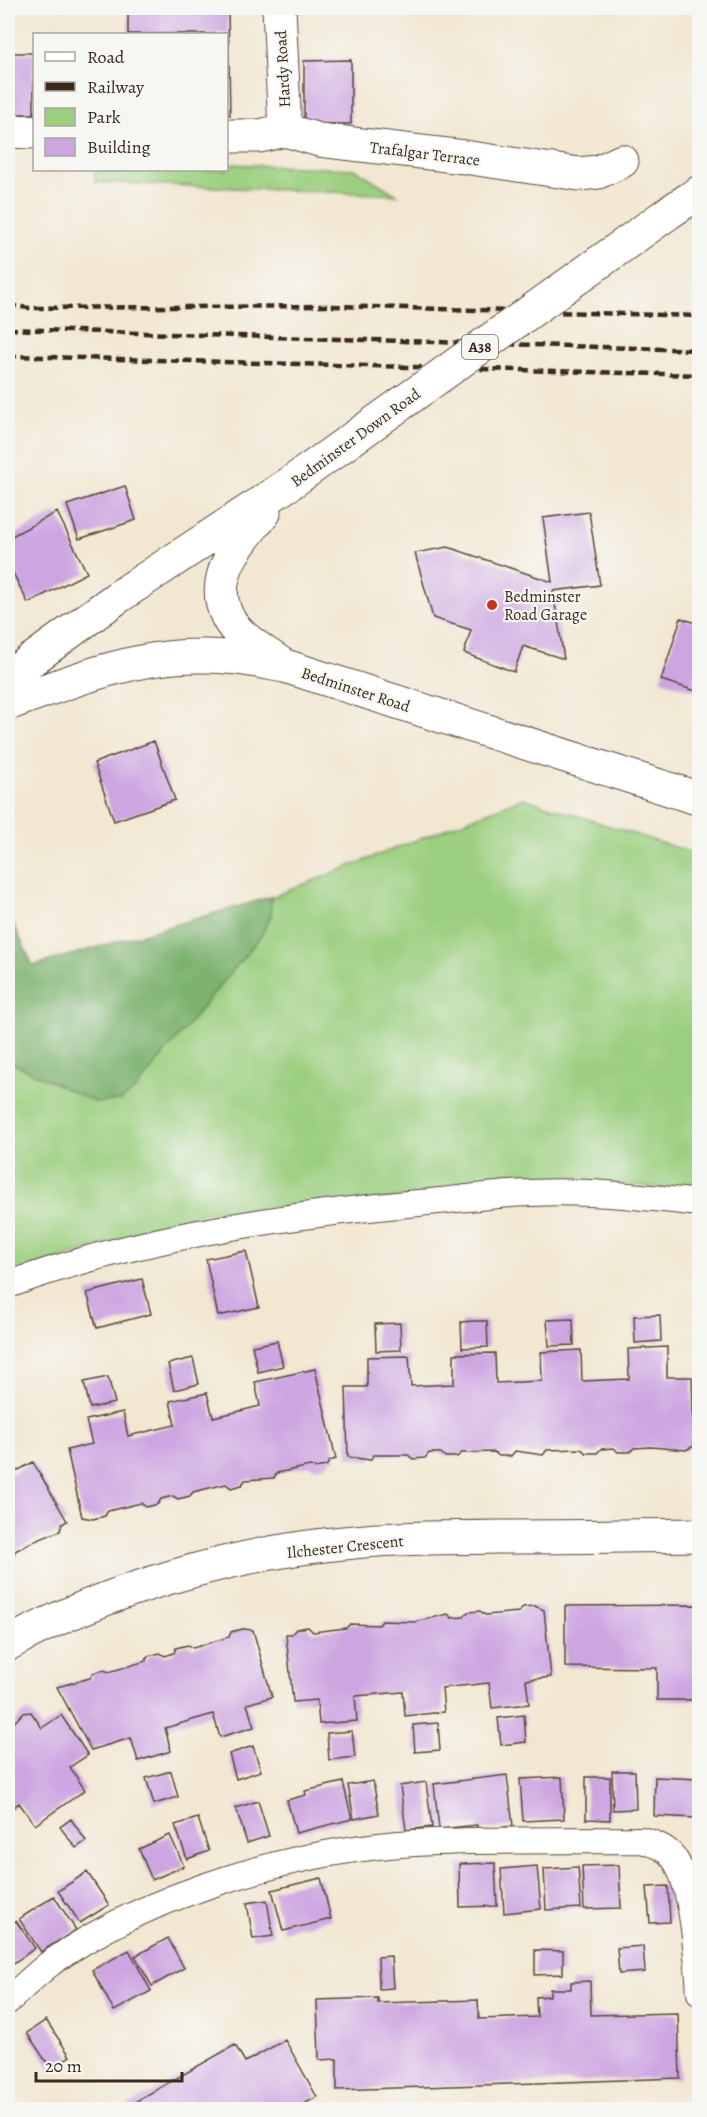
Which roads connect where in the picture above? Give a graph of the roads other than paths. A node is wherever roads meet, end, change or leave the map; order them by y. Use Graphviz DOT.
graph roads {
  1 [pos="279,8"];
  2 [pos="285,130"];
  3 [pos="8,131"];
  4 [pos="33,132"];
  5 [pos="228,136"];
  6 [pos="622,161"];
  7 [pos="699,192"];
  8 [pos="289,484"];
  9 [pos="285,666"];
  10 [pos="8,677"];
  11 [pos="8,704"];
  12 [pos="699,799"];
  13 [pos="699,1203"];
  14 [pos="8,1284"];
  15 [pos="699,1535"];
  16 [pos="8,1644"];
  17 [pos="699,1993"];
  18 [pos="8,2001"];
  1 -- 2 [label="main road, Hardy Road"];
  2 -- 5 [label="main road, Trafalgar Terrace"];
  2 -- 6 [label="main road, Trafalgar Terrace"];
  3 -- 4 [label="main road"];
  7 -- 8 [label="main road, Bedminster Down Road / A38, bridge"];
  8 -- 9 [label="main road, A38"];
  8 -- 10 [label="main road, Bedminster Down Road / A38"];
  9 -- 11 [label="main road, Bedminster Road / A38"];
  9 -- 12 [label="main road, Bedminster Road / A38"];
  13 -- 14 [label="lane"];
  15 -- 16 [label="main road, Ilchester Crescent"];
  17 -- 18 [label="lane"];
}
